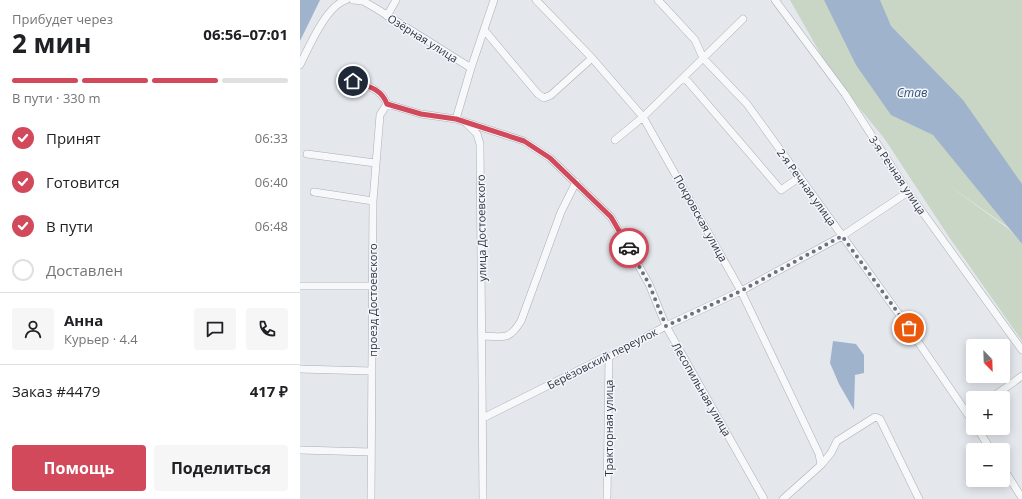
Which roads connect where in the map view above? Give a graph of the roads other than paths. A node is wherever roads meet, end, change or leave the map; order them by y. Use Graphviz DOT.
graph roads {
  1 [pos="346,0"];
  2 [pos="353,0"];
  3 [pos="396,0"];
  4 [pos="494,0"];
  5 [pos="536,0"];
  6 [pos="658,0"];
  7 [pos="775,0"];
  8 [pos="387,16"];
  9 [pos="743,19"];
  10 [pos="485,31"];
  11 [pos="592,58"];
  12 [pos="703,58"];
  13 [pos="300,65"];
  14 [pos="471,68"];
  15 [pos="340,77"];
  16 [pos="684,77"];
  17 [pos="387,104"];
  18 [pos="643,116"];
  19 [pos="456,119"];
  20 [pos="467,124"];
  21 [pos="615,140"];
  22 [pos="307,154"];
  23 [pos="375,163"];
  24 [pos="800,177"];
  25 [pos="576,182"];
  26 [pos="314,192"];
  27 [pos="908,192"];
  28 [pos="373,201"];
  29 [pos="842,236"];
  30 [pos="300,286"];
  31 [pos="372,286"];
  32 [pos="741,291"];
  33 [pos="666,326"];
  34 [pos="482,336"];
  35 [pos="1022,350"];
  36 [pos="609,357"];
  37 [pos="300,369"];
  38 [pos="371,371"];
  39 [pos="1022,376"];
  40 [pos="1001,391"];
  41 [pos="966,407"];
  42 [pos="483,418"];
  43 [pos="300,450"];
  44 [pos="371,452"];
  45 [pos="820,465"];
  46 [pos="1010,479"];
  47 [pos="1022,498"];
  48 [pos="371,499"];
  49 [pos="483,499"];
  50 [pos="607,499"];
  51 [pos="764,499"];
  52 [pos="783,499"];
  53 [pos="919,499"];
  1 -- 13 [label="street"];
  2 -- 8 [label="street, Озёрная улица"];
  3 -- 8 [label="street"];
  4 -- 10 [label="street"];
  5 -- 11 [label="street, Покровская улица"];
  6 -- 12 [label="street, 2-я Речная улица"];
  7 -- 27 [label="street, 3-я Речная улица"];
  8 -- 14 [label="street, Озёрная улица"];
  9 -- 12 [label="street"];
  10 -- 11 [label="street"];
  10 -- 14 [label="street"];
  11 -- 18 [label="street, Покровская улица"];
  12 -- 16 [label="street"];
  12 -- 24 [label="street, 2-я Речная улица"];
  14 -- 19 [label="street"];
  15 -- 17 [label="street"];
  16 -- 18 [label="street"];
  16 -- 24 [label="street"];
  17 -- 19 [label="street, Лесопильная улица"];
  17 -- 23 [label="street, проезд Достоевского"];
  18 -- 21 [label="street"];
  18 -- 32 [label="street, Покровская улица"];
  19 -- 20 [label="street, Лесопильная улица"];
  20 -- 25 [label="street, Лесопильная улица"];
  20 -- 34 [label="street, улица Достоевского"];
  22 -- 23 [label="street"];
  23 -- 28 [label="street, проезд Достоевского"];
  24 -- 29 [label="street, 2-я Речная улица"];
  25 -- 33 [label="street, Лесопильная улица"];
  25 -- 34 [label="street"];
  26 -- 28 [label="street"];
  27 -- 29 [label="street, Берёзовский переулок"];
  27 -- 35 [label="street, 3-я Речная улица"];
  28 -- 31 [label="street, проезд Достоевского"];
  29 -- 32 [label="street, Берёзовский переулок"];
  29 -- 41 [label="street, 2-я Речная улица"];
  30 -- 31 [label="street"];
  31 -- 38 [label="street, проезд Достоевского"];
  32 -- 33 [label="street, Берёзовский переулок"];
  32 -- 45 [label="street, Покровская улица"];
  33 -- 36 [label="street, Берёзовский переулок"];
  33 -- 51 [label="street, Лесопильная улица"];
  34 -- 42 [label="street, улица Достоевского"];
  36 -- 42 [label="street, Берёзовский переулок"];
  36 -- 50 [label="street, Тракторная улица"];
  37 -- 38 [label="street"];
  38 -- 44 [label="street, проезд Достоевского"];
  39 -- 40 [label="street"];
  42 -- 49 [label="street, улица Достоевского"];
  43 -- 44 [label="street"];
  44 -- 48 [label="street, проезд Достоевского"];
  45 -- 52 [label="street"];
  45 -- 53 [label="street"];
  46 -- 47 [label="street"];
}
